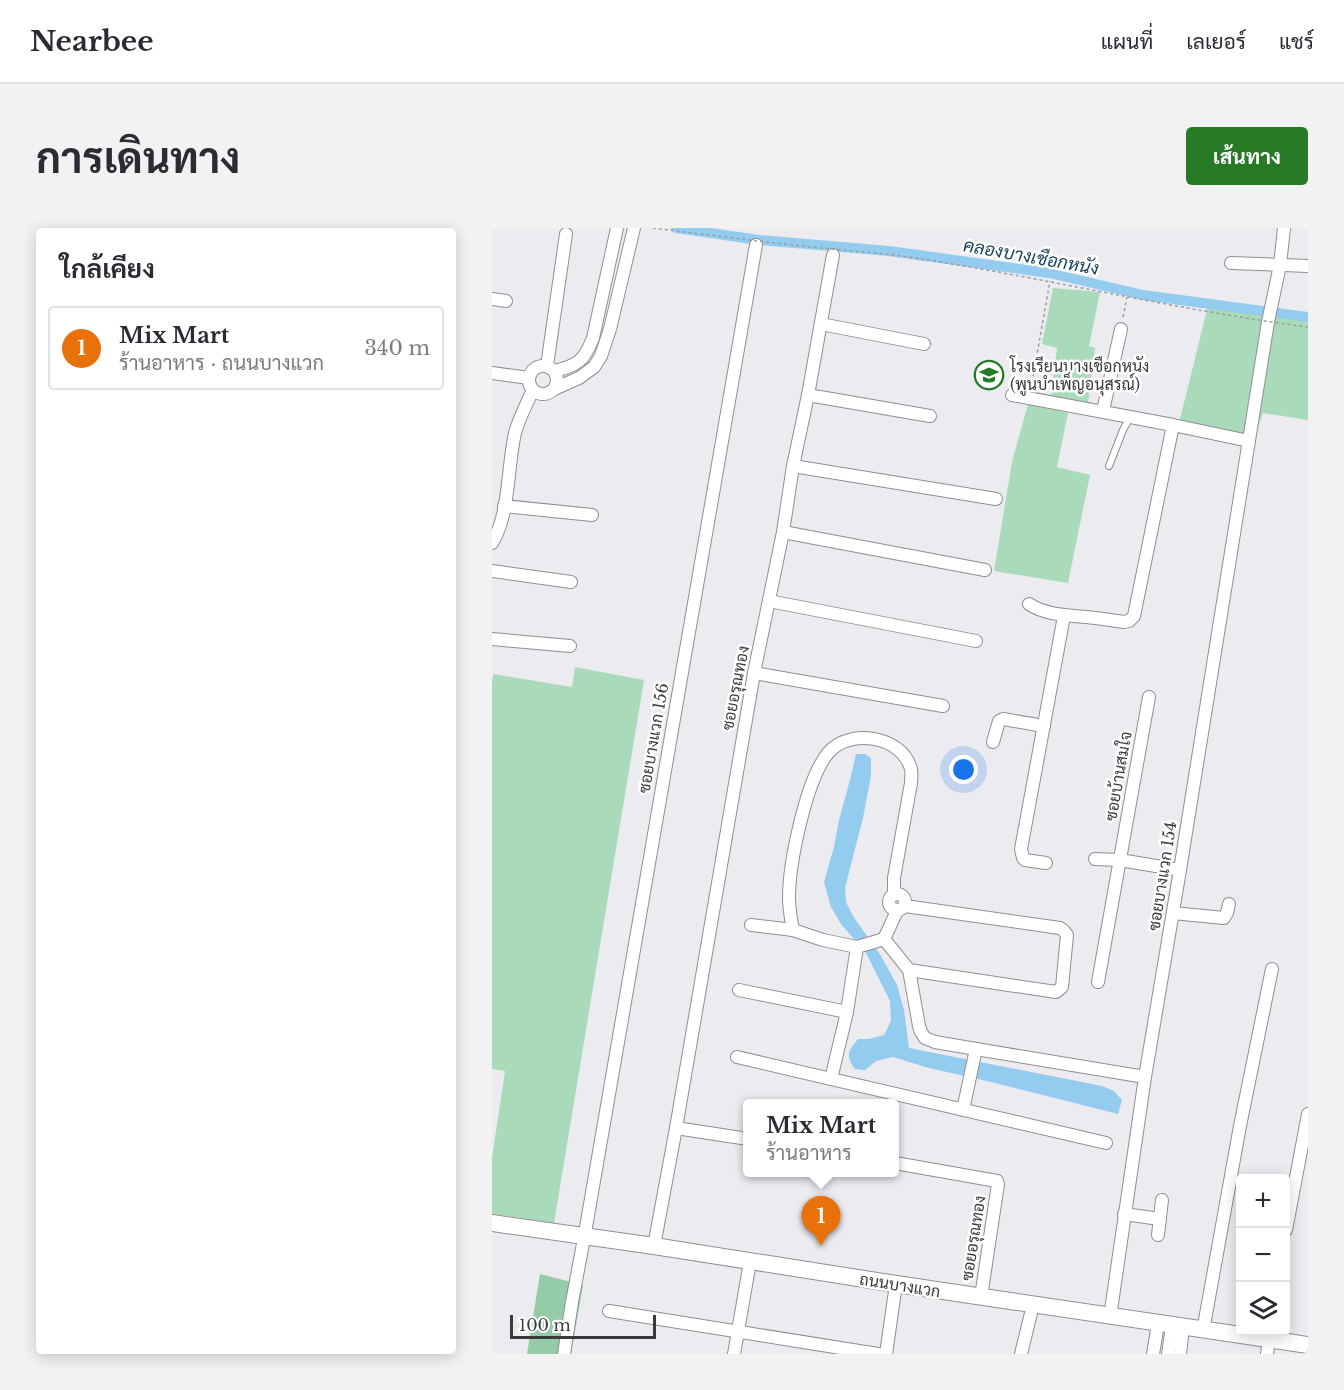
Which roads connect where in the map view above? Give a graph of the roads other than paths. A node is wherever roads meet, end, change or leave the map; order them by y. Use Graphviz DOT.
graph roads {
  1 [pos="617,228"];
  2 [pos="634,228"];
  3 [pos="1284,228"];
  4 [pos="566,234"];
  5 [pos="756,245"];
  6 [pos="833,255"];
  7 [pos="1231,263"];
  8 [pos="1280,266"];
  9 [pos="1308,266"];
  10 [pos="492,299"];
  11 [pos="506,301"];
  12 [pos="821,324"];
  13 [pos="1121,329"];
  14 [pos="924,344"];
  15 [pos="551,369"];
  16 [pos="492,373"];
  17 [pos="529,378"];
  18 [pos="554,389"];
  19 [pos="533,390"];
  20 [pos="808,394"];
  21 [pos="1012,395"];
  22 [pos="1103,411"];
  23 [pos="930,416"];
  24 [pos="1130,417"];
  25 [pos="1173,425"];
  26 [pos="1249,441"];
  27 [pos="793,465"];
  28 [pos="1109,466"];
  29 [pos="996,500"];
  30 [pos="504,506"];
  31 [pos="592,515"];
  32 [pos="783,532"];
  33 [pos="492,543"];
  34 [pos="986,570"];
  35 [pos="492,571"];
  36 [pos="572,582"];
  37 [pos="769,601"];
  38 [pos="1029,604"];
  39 [pos="1064,616"];
  40 [pos="492,639"];
  41 [pos="976,641"];
  42 [pos="570,646"];
  43 [pos="754,673"];
  44 [pos="1149,697"];
  45 [pos="943,706"];
  46 [pos="1044,726"];
  47 [pos="993,742"];
  48 [pos="1095,859"];
  49 [pos="1120,860"];
  50 [pos="1046,863"];
  51 [pos="1180,870"];
  52 [pos="1229,904"];
  53 [pos="901,908"];
  54 [pos="1173,913"];
  55 [pos="751,925"];
  56 [pos="793,930"];
  57 [pos="879,941"];
  58 [pos="858,946"];
  59 [pos="1272,969"];
  60 [pos="909,970"];
  61 [pos="1098,982"];
  62 [pos="739,990"];
  63 [pos="847,1012"];
  64 [pos="975,1054"];
  65 [pos="737,1057"];
  66 [pos="1145,1077"];
  67 [pos="831,1079"];
  68 [pos="963,1110"];
  69 [pos="1308,1114"];
  70 [pos="676,1128"];
  71 [pos="743,1138"];
  72 [pos="1106,1143"];
  73 [pos="899,1164"];
  74 [pos="1162,1200"];
  75 [pos="1124,1214"];
  76 [pos="1160,1219"];
  77 [pos="492,1223"];
  78 [pos="1286,1228"];
  79 [pos="1158,1235"];
  80 [pos="584,1237"];
  81 [pos="654,1246"];
  82 [pos="750,1262"];
  83 [pos="896,1284"];
  84 [pos="981,1297"];
  85 [pos="1033,1305"];
  86 [pos="609,1311"];
  87 [pos="1110,1317"];
  88 [pos="1171,1326"];
  89 [pos="1203,1331"];
  90 [pos="737,1332"];
  91 [pos="1266,1341"];
  92 [pos="1308,1346"];
  93 [pos="564,1354"];
  94 [pos="734,1354"];
  95 [pos="878,1354"];
  96 [pos="886,1354"];
  97 [pos="1021,1354"];
  98 [pos="1153,1354"];
  99 [pos="1168,1354"];
  100 [pos="1180,1354"];
  1 -- 15 [label="street"];
  2 -- 18 [label="street"];
  3 -- 8 [label="street, ซอยบางแวก 154"];
  4 -- 15 [label="street"];
  5 -- 80 [label="street, ซอยบางแวก 156"];
  6 -- 12 [label="street, ซอยอรุณทอง"];
  7 -- 8 [label="street"];
  8 -- 9 [label="street"];
  8 -- 26 [label="street, ซอยบางแวก 154"];
  10 -- 11 [label="street"];
  12 -- 14 [label="street"];
  12 -- 20 [label="street, ซอยอรุณทอง"];
  13 -- 22 [label="street"];
  15 -- 17 [label="street"];
  15 -- 18 [label="street"];
  16 -- 17 [label="street"];
  17 -- 19 [label="street"];
  18 -- 19 [label="street"];
  19 -- 30 [label="street"];
  20 -- 23 [label="street"];
  20 -- 27 [label="street, ซอยอรุณทอง"];
  21 -- 22 [label="street"];
  22 -- 24 [label="street"];
  24 -- 25 [label="street"];
  24 -- 28 [label="lane"];
  25 -- 26 [label="street"];
  25 -- 39 [label="street"];
  26 -- 51 [label="street, ซอยบางแวก 154"];
  27 -- 29 [label="street"];
  27 -- 32 [label="street, ซอยอรุณทอง"];
  30 -- 31 [label="street"];
  30 -- 33 [label="street"];
  32 -- 34 [label="street"];
  32 -- 37 [label="street, ซอยอรุณทอง"];
  35 -- 36 [label="street"];
  37 -- 41 [label="street"];
  37 -- 43 [label="street, ซอยอรุณทอง"];
  38 -- 39 [label="street"];
  39 -- 46 [label="street"];
  40 -- 42 [label="street"];
  43 -- 45 [label="street"];
  43 -- 70 [label="street, ซอยอรุณทอง"];
  44 -- 49 [label="street, ซอยบ้านสมใจ"];
  46 -- 47 [label="street"];
  46 -- 50 [label="street"];
  48 -- 49 [label="street"];
  49 -- 51 [label="street"];
  49 -- 61 [label="street, ซอยบ้านสมใจ"];
  51 -- 54 [label="street, ซอยบางแวก 154"];
  52 -- 54 [label="street"];
  53 -- 56 [label="street"];
  53 -- 57 [label="street"];
  53 -- 60 [label="street"];
  54 -- 66 [label="street, ซอยบางแวก 154"];
  55 -- 56 [label="street"];
  56 -- 58 [label="street"];
  57 -- 58 [label="street"];
  57 -- 60 [label="street"];
  58 -- 63 [label="street"];
  59 -- 89 [label="street"];
  60 -- 64 [label="street"];
  62 -- 63 [label="street"];
  63 -- 67 [label="street"];
  64 -- 66 [label="street"];
  64 -- 68 [label="street"];
  65 -- 67 [label="street"];
  66 -- 75 [label="street, ซอยบางแวก 154"];
  67 -- 68 [label="street"];
  68 -- 72 [label="street"];
  69 -- 78 [label="street"];
  70 -- 71 [label="street"];
  70 -- 81 [label="street, ซอยอรุณทอง"];
  73 -- 84 [label="street, ซอยอรุณทอง"];
  74 -- 76 [label="street"];
  75 -- 76 [label="street"];
  75 -- 87 [label="street, ซอยบางแวก 154"];
  76 -- 79 [label="street"];
  77 -- 80 [label="main road, ถนนบางแวก"];
  80 -- 81 [label="main road, ถนนบางแวก"];
  80 -- 93 [label="street, ซอยบางแวก 156"];
  81 -- 82 [label="main road, ถนนบางแวก"];
  82 -- 83 [label="main road, ถนนบางแวก"];
  82 -- 90 [label="street"];
  83 -- 84 [label="main road, ถนนบางแวก"];
  83 -- 96 [label="street"];
  84 -- 85 [label="main road, ถนนบางแวก"];
  85 -- 87 [label="main road, ถนนบางแวก"];
  85 -- 97 [label="street"];
  86 -- 90 [label="street"];
  87 -- 88 [label="main road, ถนนบางแวก"];
  88 -- 89 [label="main road, ถนนบางแวก"];
  88 -- 98 [label="street"];
  88 -- 99 [label="street"];
  88 -- 100 [label="street"];
  89 -- 91 [label="main road, ถนนบางแวก"];
  90 -- 94 [label="street"];
  90 -- 95 [label="street"];
  91 -- 92 [label="main road, ถนนบางแวก"];
}
